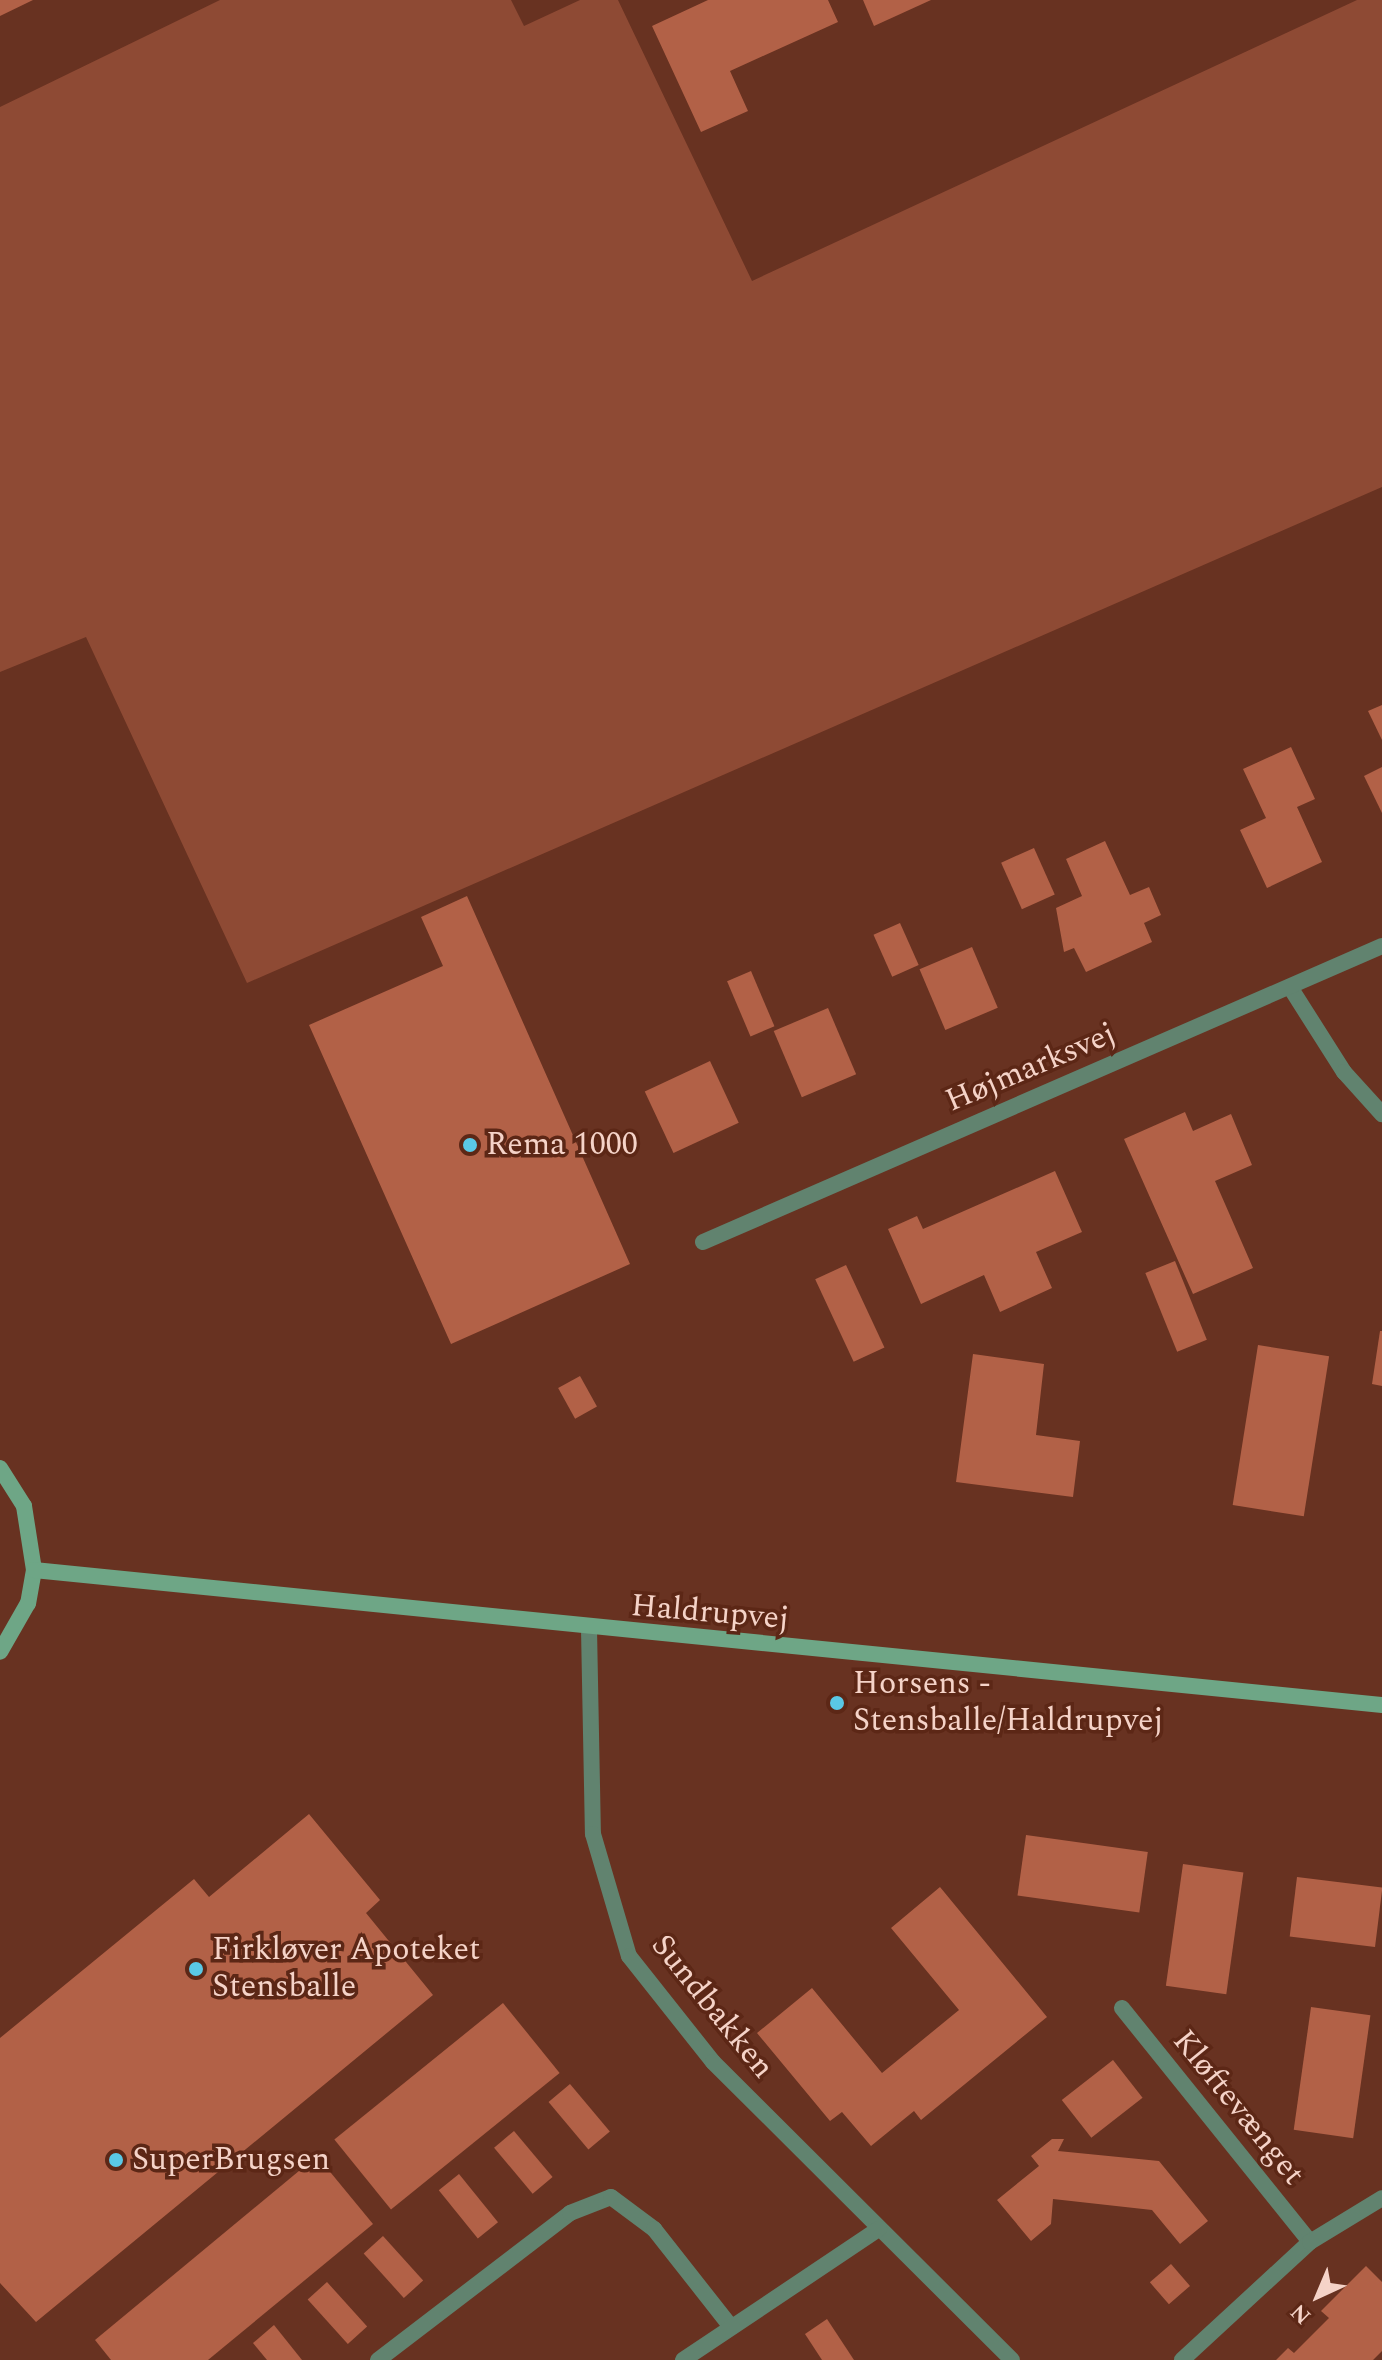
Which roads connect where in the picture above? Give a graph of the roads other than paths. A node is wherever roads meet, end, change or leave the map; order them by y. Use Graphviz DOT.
graph roads {
  1 [pos="1382,946"];
  2 [pos="1290,987"];
  3 [pos="1382,1114"];
  4 [pos="703,1242"];
  5 [pos="0,1468"];
  6 [pos="34,1570"];
  7 [pos="589,1629"];
  8 [pos="0,1652"];
  9 [pos="1382,1705"];
  10 [pos="1122,2008"];
  11 [pos="1382,2198"];
  12 [pos="879,2229"];
  13 [pos="1310,2242"];
  14 [pos="731,2327"];
  15 [pos="378,2360"];
  16 [pos="683,2360"];
  17 [pos="1012,2360"];
  18 [pos="1182,2360"];
  1 -- 2 [label="street, Højmarksvej"];
  2 -- 3 [label="street"];
  2 -- 4 [label="street, Højmarksvej"];
  5 -- 6 [label="main road"];
  6 -- 7 [label="main road, Haldrupvej"];
  6 -- 8 [label="main road"];
  7 -- 9 [label="main road, Haldrupvej"];
  7 -- 12 [label="street, Sundbakken"];
  10 -- 13 [label="street, Kløftevænget"];
  11 -- 13 [label="street"];
  12 -- 14 [label="street"];
  12 -- 17 [label="street, Sundbakken"];
  13 -- 18 [label="street"];
  14 -- 15 [label="street"];
  14 -- 16 [label="street"];
}
